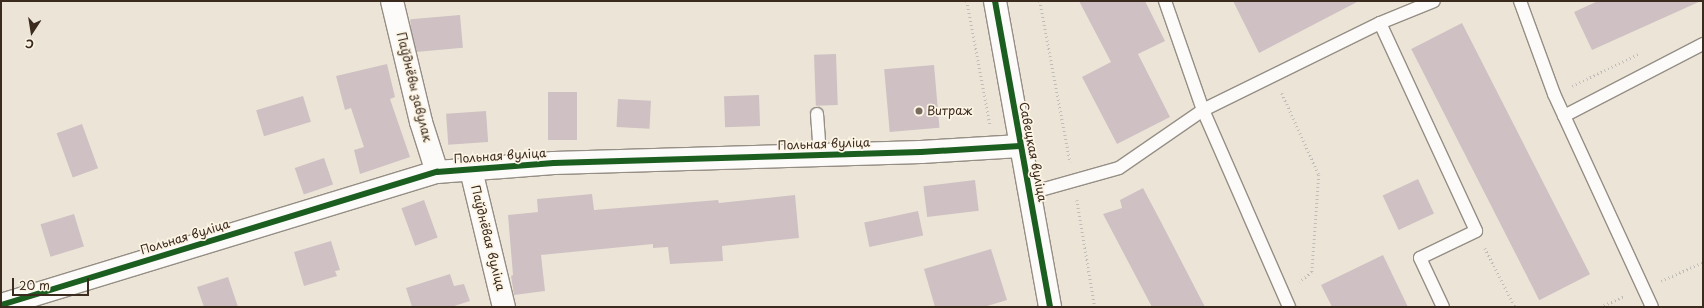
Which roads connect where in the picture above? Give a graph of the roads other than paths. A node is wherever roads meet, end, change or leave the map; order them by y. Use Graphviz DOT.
graph roads {
  1 [pos="392,1"];
  2 [pos="996,1"];
  3 [pos="1165,1"];
  4 [pos="1434,1"];
  5 [pos="1520,1"];
  6 [pos="1380,23"];
  7 [pos="1703,44"];
  8 [pos="1203,110"];
  9 [pos="818,114"];
  10 [pos="1564,116"];
  11 [pos="1020,146"];
  12 [pos="820,155"];
  13 [pos="471,170"];
  14 [pos="437,172"];
  15 [pos="1030,193"];
  16 [pos="1,305"];
  17 [pos="504,307"];
  18 [pos="1050,307"];
  19 [pos="1288,307"];
  20 [pos="1443,307"];
  21 [pos="1652,307"];
  1 -- 14 [label="street, Паўднёвы завулак"];
  2 -- 11 [label="street, Савецкая вуліца"];
  3 -- 8 [label="lane"];
  4 -- 6 [label="lane"];
  5 -- 10 [label="lane"];
  6 -- 8 [label="lane"];
  6 -- 20 [label="lane"];
  7 -- 10 [label="lane"];
  8 -- 15 [label="lane"];
  8 -- 19 [label="lane"];
  9 -- 12 [label="lane"];
  10 -- 21 [label="lane"];
  11 -- 12 [label="street, Польная вуліца"];
  11 -- 15 [label="street, Савецкая вуліца"];
  12 -- 13 [label="street, Польная вуліца"];
  13 -- 14 [label="street, Польная вуліца"];
  13 -- 17 [label="street, Паўднёвая вуліца"];
  14 -- 16 [label="street, Польная вуліца"];
  15 -- 18 [label="street, Савецкая вуліца"];
}
